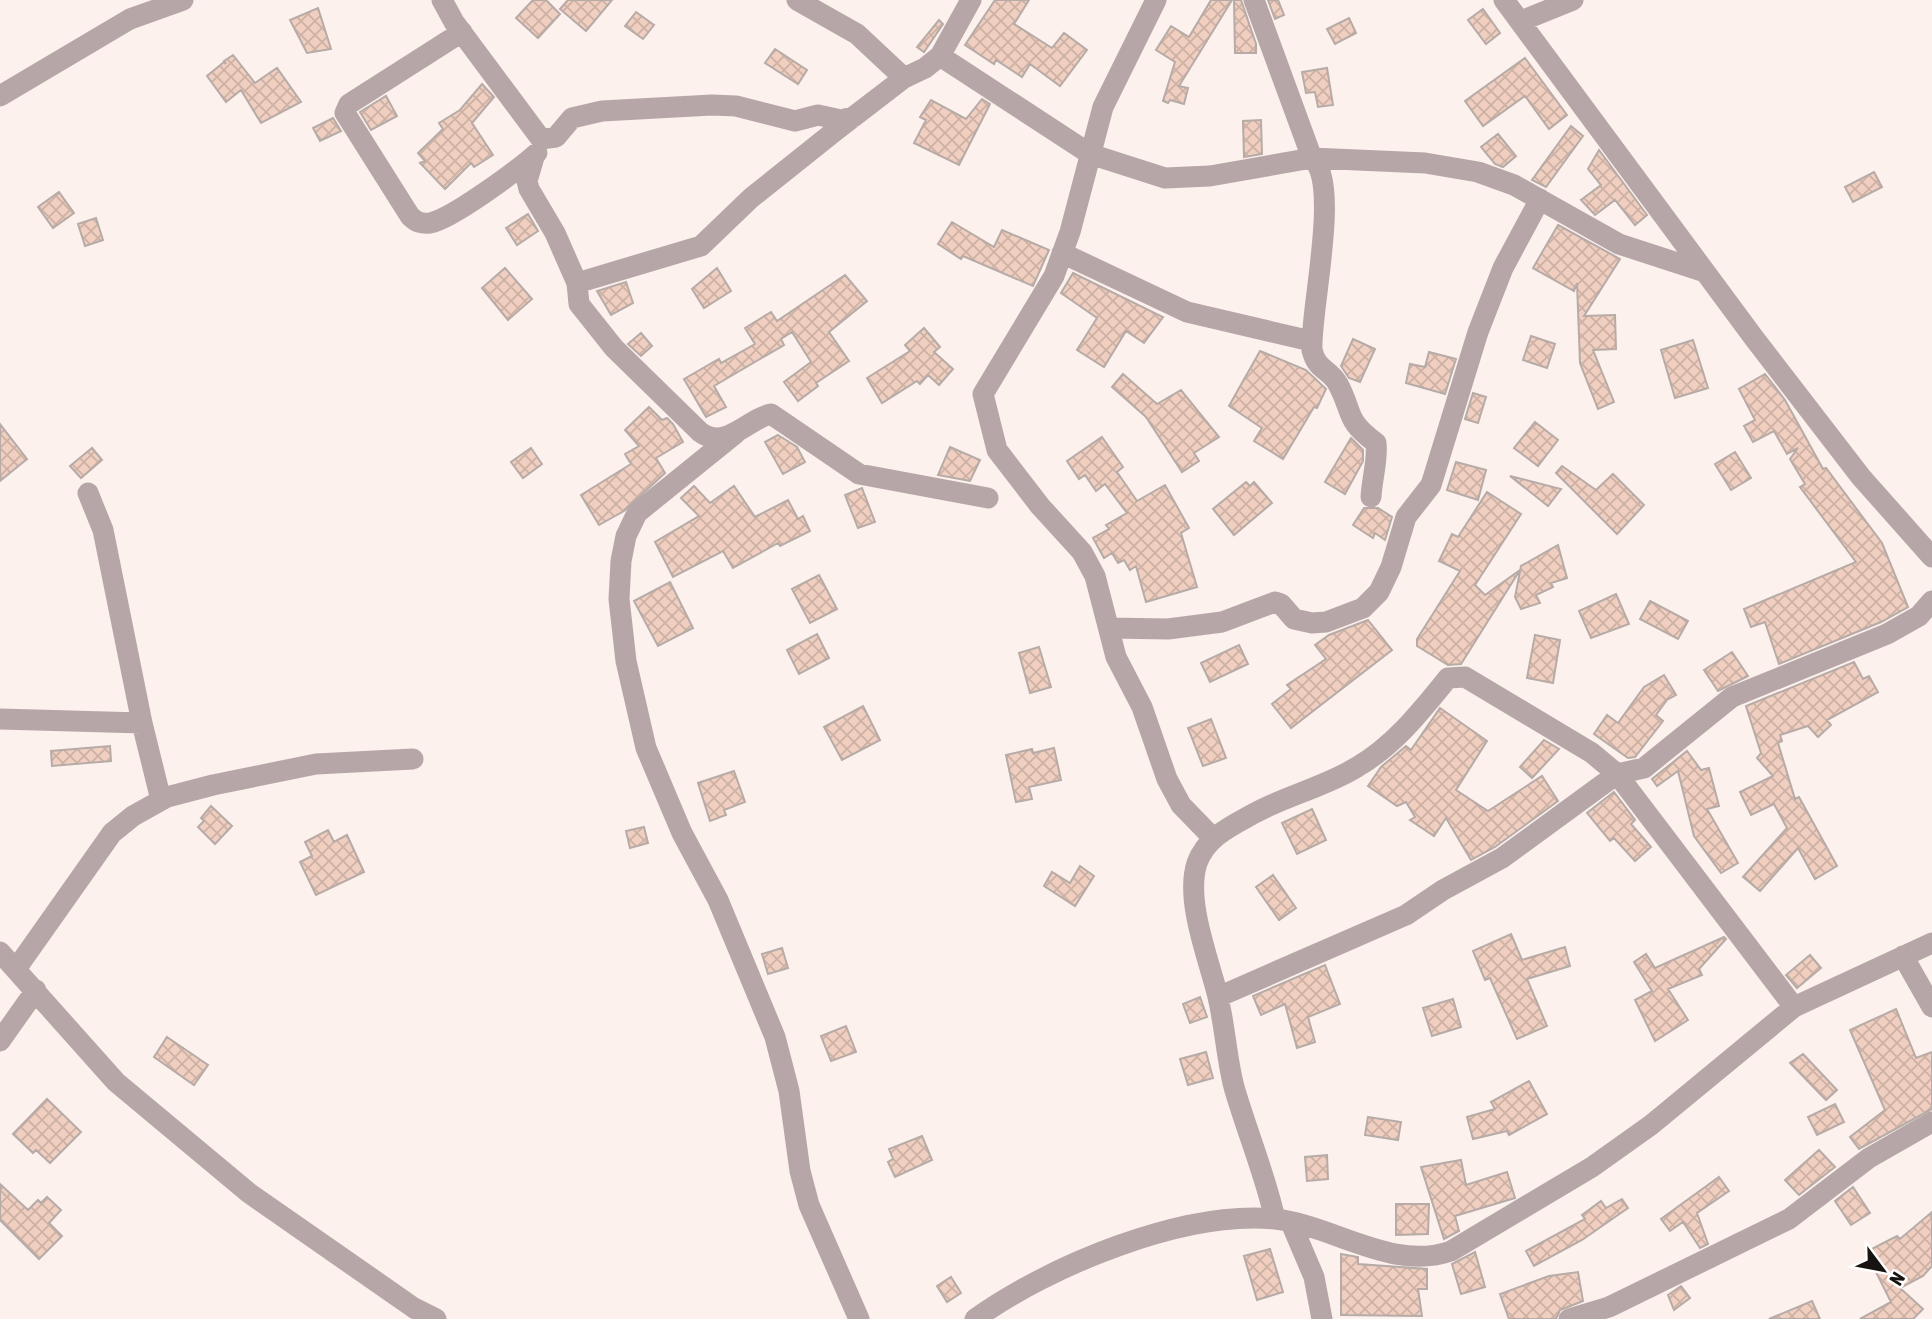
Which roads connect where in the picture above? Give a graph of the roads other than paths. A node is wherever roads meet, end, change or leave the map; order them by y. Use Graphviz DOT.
graph roads {
  1 [pos="184,0"];
  2 [pos="442,0"];
  3 [pos="797,0"];
  4 [pos="971,0"];
  5 [pos="1156,0"];
  6 [pos="1254,0"];
  7 [pos="1504,0"];
  8 [pos="1573,0"];
  9 [pos="1521,21"];
  10 [pos="462,32"];
  11 [pos="940,56"];
  12 [pos="904,78"];
  13 [pos="0,96"];
  14 [pos="853,117"];
  15 [pos="551,140"];
  16 [pos="1090,154"];
  17 [pos="534,156"];
  18 [pos="1312,159"];
  19 [pos="1540,200"];
  20 [pos="1062,253"];
  21 [pos="1702,271"];
  22 [pos="577,283"];
  23 [pos="1311,341"];
  24 [pos="736,433"];
  25 [pos="88,493"];
  26 [pos="1371,497"];
  27 [pos="988,498"];
  28 [pos="1932,557"];
  29 [pos="1932,601"];
  30 [pos="1110,628"];
  31 [pos="0,719"];
  32 [pos="142,723"];
  33 [pos="413,759"];
  34 [pos="1617,775"];
  35 [pos="161,800"];
  36 [pos="1213,838"];
  37 [pos="1932,943"];
  38 [pos="0,952"];
  39 [pos="1903,956"];
  40 [pos="16,968"];
  41 [pos="36,990"];
  42 [pos="1218,997"];
  43 [pos="11,1007"];
  44 [pos="1794,1007"];
  45 [pos="1932,1007"];
  46 [pos="0,1041"];
  47 [pos="1932,1122"];
  48 [pos="1283,1221"];
  49 [pos="436,1319"];
  50 [pos="859,1319"];
  51 [pos="975,1319"];
  52 [pos="1322,1319"];
  53 [pos="1569,1319"];
  1 -- 13 [label="street"];
  2 -- 10 [label="street"];
  3 -- 12 [label="street"];
  4 -- 11 [label="street"];
  5 -- 16 [label="street"];
  6 -- 18 [label="street"];
  7 -- 9 [label="street"];
  8 -- 9 [label="street"];
  9 -- 21 [label="street"];
  10 -- 15 [label="street"];
  10 -- 17 [label="street"];
  11 -- 12 [label="street"];
  11 -- 16 [label="street"];
  12 -- 14 [label="street"];
  14 -- 15 [label="street"];
  14 -- 22 [label="street"];
  15 -- 17 [label="street"];
  16 -- 18 [label="street"];
  16 -- 20 [label="street"];
  17 -- 22 [label="street"];
  18 -- 19 [label="street"];
  18 -- 23 [label="street"];
  19 -- 21 [label="street"];
  19 -- 30 [label="street"];
  20 -- 23 [label="street"];
  20 -- 30 [label="street"];
  21 -- 28 [label="street"];
  22 -- 24 [label="street"];
  23 -- 26 [label="street"];
  24 -- 27 [label="street"];
  24 -- 50 [label="street"];
  25 -- 32 [label="street"];
  29 -- 34 [label="street"];
  30 -- 36 [label="street"];
  31 -- 32 [label="street"];
  32 -- 35 [label="street"];
  33 -- 35 [label="street"];
  34 -- 36 [label="street"];
  34 -- 42 [label="street"];
  34 -- 44 [label="street"];
  35 -- 40 [label="street"];
  36 -- 42 [label="street"];
  37 -- 39 [label="street"];
  38 -- 40 [label="street"];
  39 -- 44 [label="street"];
  39 -- 45 [label="street"];
  40 -- 41 [label="street"];
  41 -- 43 [label="street"];
  41 -- 49 [label="street"];
  42 -- 48 [label="street"];
  43 -- 46 [label="street"];
  44 -- 48 [label="street"];
  47 -- 53 [label="street"];
  48 -- 51 [label="street"];
  48 -- 52 [label="street"];
}
